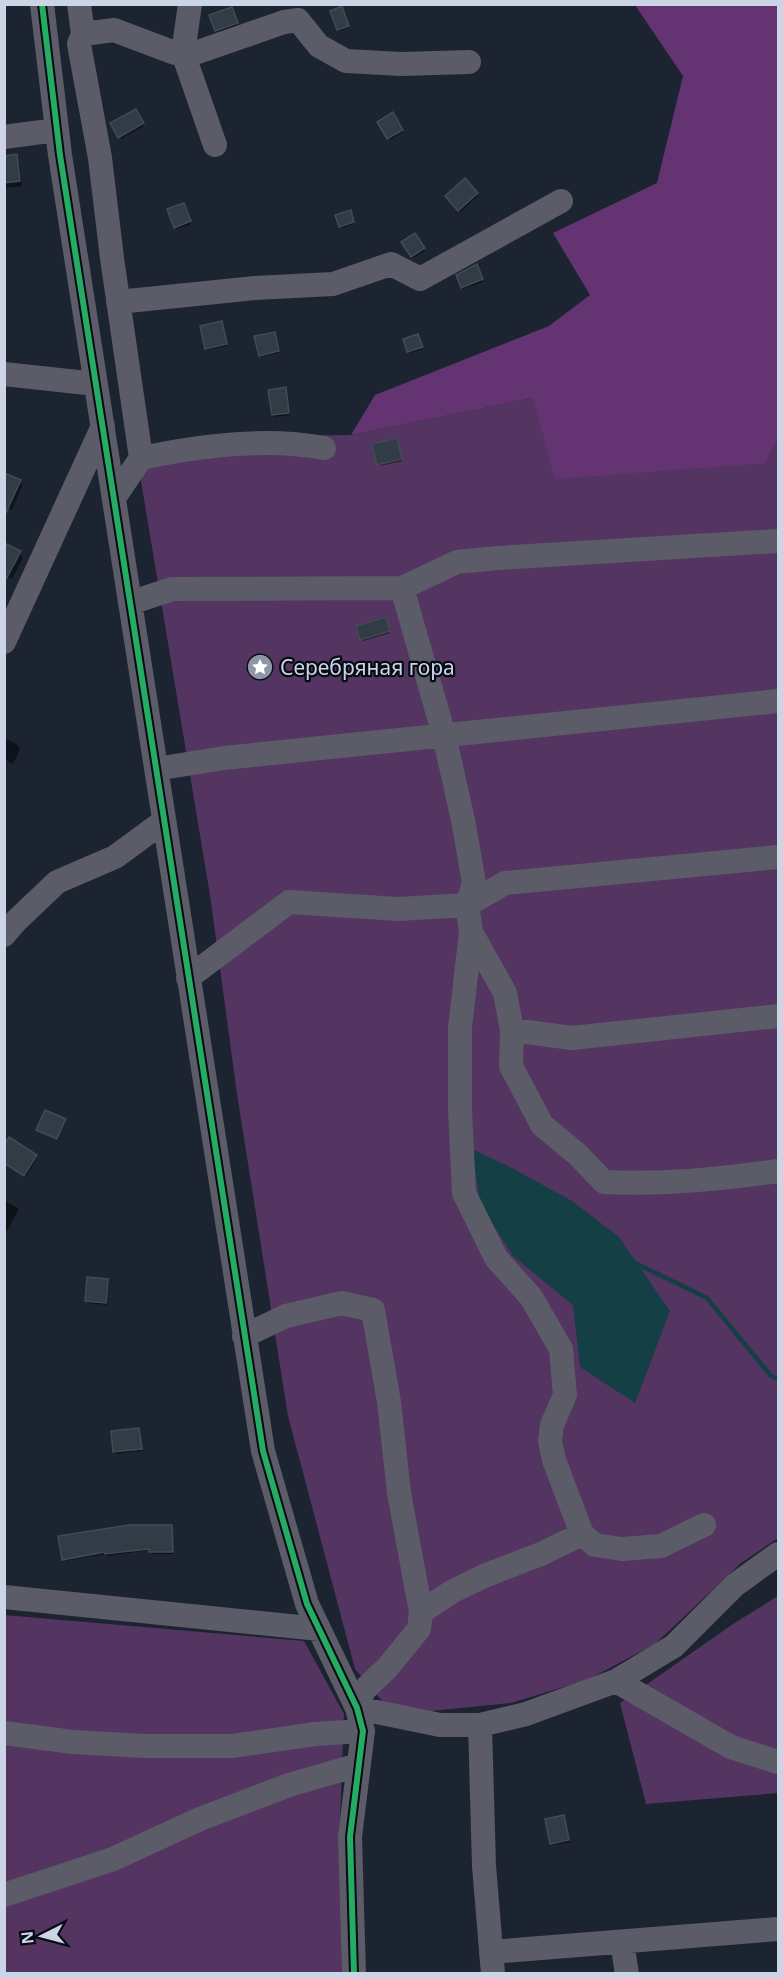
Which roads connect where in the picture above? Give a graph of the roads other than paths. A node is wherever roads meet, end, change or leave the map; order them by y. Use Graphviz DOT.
graph roads {
  1 [pos="42,4"];
  2 [pos="79,4"];
  3 [pos="190,4"];
  4 [pos="298,12"];
  5 [pos="83,34"];
  6 [pos="183,53"];
  7 [pos="469,62"];
  8 [pos="56,130"];
  9 [pos="4,137"];
  10 [pos="215,145"];
  11 [pos="561,201"];
  12 [pos="118,302"];
  13 [pos="4,374"];
  14 [pos="96,384"];
  15 [pos="103,426"];
  16 [pos="324,448"];
  17 [pos="141,458"];
  18 [pos="114,498"];
  19 [pos="778,541"];
  20 [pos="402,588"];
  21 [pos="130,603"];
  22 [pos="4,642"];
  23 [pos="778,701"];
  24 [pos="444,735"];
  25 [pos="156,769"];
  26 [pos="164,821"];
  27 [pos="778,857"];
  28 [pos="467,905"];
  29 [pos="471,932"];
  30 [pos="4,935"];
  31 [pos="188,978"];
  32 [pos="778,1016"];
  33 [pos="512,1030"];
  34 [pos="778,1171"];
  35 [pos="244,1336"];
  36 [pos="704,1525"];
  37 [pos="582,1534"];
  38 [pos="778,1554"];
  39 [pos="4,1597"];
  40 [pos="421,1612"];
  41 [pos="319,1629"];
  42 [pos="616,1682"];
  43 [pos="357,1708"];
  44 [pos="480,1725"];
  45 [pos="363,1731"];
  46 [pos="4,1733"];
  47 [pos="778,1762"];
  48 [pos="358,1765"];
  49 [pos="4,1895"];
  50 [pos="778,1929"];
  51 [pos="622,1942"];
  52 [pos="492,1963"];
  53 [pos="354,1974"];
  54 [pos="627,1974"];
  1 -- 8 [label="street"];
  2 -- 5 [label="street"];
  3 -- 6 [label="street"];
  4 -- 6 [label="street"];
  4 -- 7 [label="street"];
  5 -- 6 [label="street"];
  5 -- 12 [label="street"];
  6 -- 10 [label="street"];
  8 -- 9 [label="street"];
  8 -- 14 [label="street"];
  11 -- 12 [label="street"];
  12 -- 17 [label="street"];
  13 -- 14 [label="street"];
  14 -- 15 [label="street"];
  15 -- 18 [label="street"];
  15 -- 22 [label="street"];
  16 -- 17 [label="street"];
  17 -- 18 [label="street"];
  18 -- 21 [label="street"];
  19 -- 20 [label="street"];
  20 -- 21 [label="street"];
  20 -- 24 [label="street"];
  21 -- 25 [label="street"];
  23 -- 24 [label="street"];
  24 -- 25 [label="street"];
  24 -- 28 [label="street"];
  25 -- 26 [label="street"];
  26 -- 30 [label="street"];
  26 -- 31 [label="street"];
  27 -- 28 [label="street"];
  28 -- 29 [label="street"];
  28 -- 31 [label="street"];
  29 -- 33 [label="street"];
  29 -- 37 [label="street"];
  31 -- 35 [label="street"];
  32 -- 33 [label="street"];
  33 -- 34 [label="street"];
  35 -- 40 [label="street"];
  35 -- 41 [label="street"];
  36 -- 37 [label="street"];
  37 -- 40 [label="street"];
  38 -- 42 [label="street"];
  39 -- 41 [label="street"];
  40 -- 43 [label="street"];
  41 -- 43 [label="street"];
  42 -- 44 [label="street"];
  42 -- 47 [label="street"];
  43 -- 44 [label="street"];
  43 -- 45 [label="street"];
  44 -- 52 [label="street"];
  45 -- 46 [label="street"];
  45 -- 48 [label="street"];
  48 -- 49 [label="street"];
  48 -- 53 [label="street"];
  50 -- 51 [label="street"];
  51 -- 52 [label="street"];
  51 -- 54 [label="street"];
}
